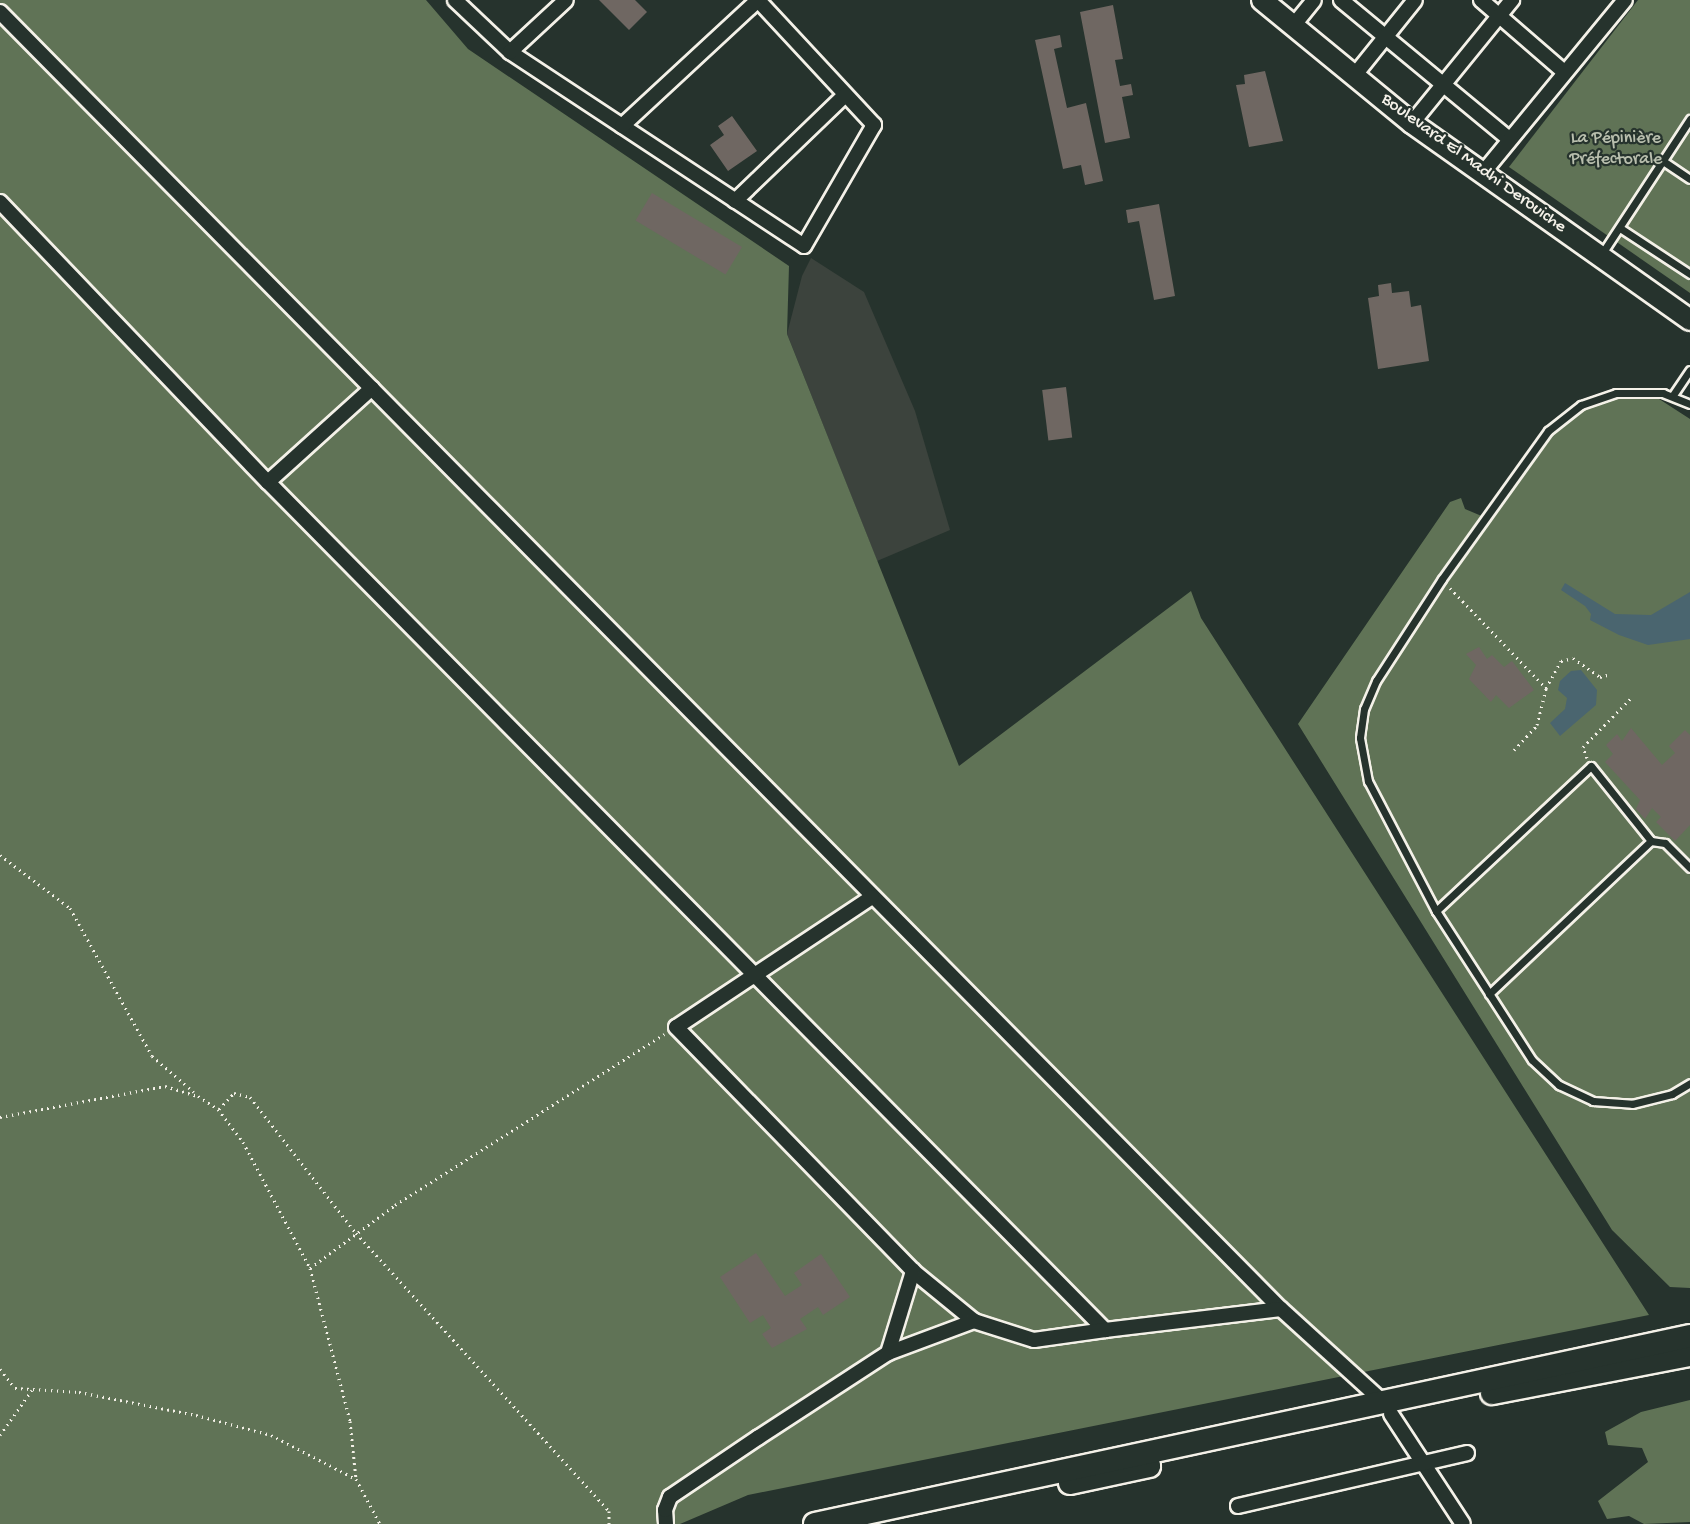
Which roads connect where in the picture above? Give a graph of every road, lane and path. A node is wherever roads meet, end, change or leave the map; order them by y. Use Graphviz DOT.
graph roads {
  1 [pos="455,0"];
  2 [pos="566,0"];
  3 [pos="758,0"];
  4 [pos="1262,0"];
  5 [pos="1314,0"];
  6 [pos="1341,0"];
  7 [pos="1415,0"];
  8 [pos="1481,0"];
  9 [pos="1512,0"];
  10 [pos="1620,2"];
  11 [pos="0,12"];
  12 [pos="1500,16"];
  13 [pos="1293,26"];
  14 [pos="1386,34"];
  15 [pos="510,52"];
  16 [pos="1564,72"];
  17 [pos="1354,76"];
  18 [pos="1444,82"];
  19 [pos="845,95"];
  20 [pos="1690,119"];
  21 [pos="1412,123"];
  22 [pos="622,126"];
  23 [pos="1509,139"];
  24 [pos="1663,161"];
  25 [pos="1482,174"];
  26 [pos="1690,179"];
  27 [pos="735,201"];
  28 [pos="0,202"];
  29 [pos="1620,228"];
  30 [pos="1600,257"];
  31 [pos="1690,274"];
  32 [pos="1690,320"];
  33 [pos="1690,370"];
  34 [pos="372,388"];
  35 [pos="1673,395"];
  36 [pos="1690,404"];
  37 [pos="268,482"];
  38 [pos="1442,579"];
  39 [pos="1611,674"];
  40 [pos="1546,688"];
  41 [pos="1632,697"];
  42 [pos="1514,750"];
  43 [pos="1591,766"];
  44 [pos="1651,841"];
  45 [pos="0,855"];
  46 [pos="1690,868"];
  47 [pos="872,897"];
  48 [pos="1436,911"];
  49 [pos="754,976"];
  50 [pos="1490,994"];
  51 [pos="676,1027"];
  52 [pos="1690,1083"];
  53 [pos="198,1096"];
  54 [pos="218,1109"];
  55 [pos="0,1117"];
  56 [pos="356,1233"];
  57 [pos="310,1268"];
  58 [pos="913,1271"];
  59 [pos="1281,1309"];
  60 [pos="974,1321"];
  61 [pos="1105,1330"];
  62 [pos="1690,1336"];
  63 [pos="888,1353"];
  64 [pos="1690,1355"];
  65 [pos="0,1369"];
  66 [pos="32,1389"];
  67 [pos="1386,1408"];
  68 [pos="0,1435"];
  69 [pos="1467,1453"];
  70 [pos="1423,1463"];
  71 [pos="356,1479"];
  72 [pos="1238,1506"];
  73 [pos="380,1524"];
  74 [pos="609,1524"];
  75 [pos="666,1524"];
  76 [pos="815,1524"];
  77 [pos="878,1524"];
  78 [pos="1463,1524"];
  1 -- 15 [label="street"];
  2 -- 15 [label="street"];
  3 -- 19 [label="street"];
  3 -- 22 [label="street"];
  4 -- 13 [label="street, Boulevard El Madhi Derouiche"];
  5 -- 13 [label="street"];
  6 -- 14 [label="street"];
  7 -- 14 [label="street"];
  8 -- 12 [label="street"];
  9 -- 12 [label="street"];
  10 -- 16 [label="street"];
  11 -- 34 [label="street"];
  12 -- 16 [label="street"];
  12 -- 18 [label="street"];
  13 -- 17 [label="street, Boulevard El Madhi Derouiche"];
  14 -- 17 [label="street"];
  14 -- 18 [label="street"];
  15 -- 22 [label="street"];
  16 -- 23 [label="street"];
  17 -- 21 [label="street, Boulevard El Madhi Derouiche"];
  18 -- 21 [label="street"];
  18 -- 23 [label="street"];
  19 -- 27 [label="street"];
  19 -- 27 [label="street"];
  20 -- 24 [label="lane"];
  21 -- 25 [label="street, Boulevard El Madhi Derouiche"];
  22 -- 27 [label="street"];
  23 -- 25 [label="street"];
  24 -- 26 [label="lane"];
  24 -- 29 [label="lane"];
  25 -- 30 [label="street, Boulevard El Madhi Derouiche"];
  28 -- 37 [label="street"];
  29 -- 30 [label="lane"];
  29 -- 31 [label="lane"];
  30 -- 32 [label="street, Boulevard El Madhi Derouiche"];
  33 -- 35 [label="lane"];
  34 -- 37 [label="street"];
  34 -- 47 [label="street"];
  35 -- 36 [label="lane"];
  35 -- 38 [label="lane"];
  37 -- 49 [label="street"];
  38 -- 40 [label="path"];
  38 -- 48 [label="lane"];
  39 -- 40 [label="path"];
  40 -- 42 [label="path"];
  41 -- 43 [label="path"];
  43 -- 44 [label="lane"];
  43 -- 48 [label="lane"];
  44 -- 46 [label="lane"];
  44 -- 50 [label="lane"];
  45 -- 53 [label="path"];
  47 -- 49 [label="street"];
  47 -- 59 [label="street"];
  48 -- 50 [label="lane"];
  49 -- 51 [label="street"];
  49 -- 61 [label="street"];
  50 -- 52 [label="lane"];
  51 -- 56 [label="path"];
  51 -- 58 [label="street"];
  53 -- 54 [label="path"];
  53 -- 55 [label="path"];
  54 -- 56 [label="path"];
  54 -- 57 [label="path"];
  56 -- 57 [label="path"];
  56 -- 74 [label="path"];
  57 -- 71 [label="path"];
  58 -- 60 [label="street"];
  58 -- 63 [label="street"];
  59 -- 61 [label="street"];
  59 -- 67 [label="street"];
  60 -- 61 [label="street"];
  60 -- 63 [label="street"];
  62 -- 67 [label="main road"];
  63 -- 75 [label="street"];
  64 -- 67 [label="main road"];
  65 -- 66 [label="path"];
  66 -- 68 [label="path"];
  66 -- 71 [label="path"];
  67 -- 70 [label="street"];
  67 -- 76 [label="main road"];
  67 -- 77 [label="main road"];
  69 -- 70 [label="street"];
  70 -- 72 [label="street"];
  70 -- 78 [label="street"];
  71 -- 73 [label="path"];
}
